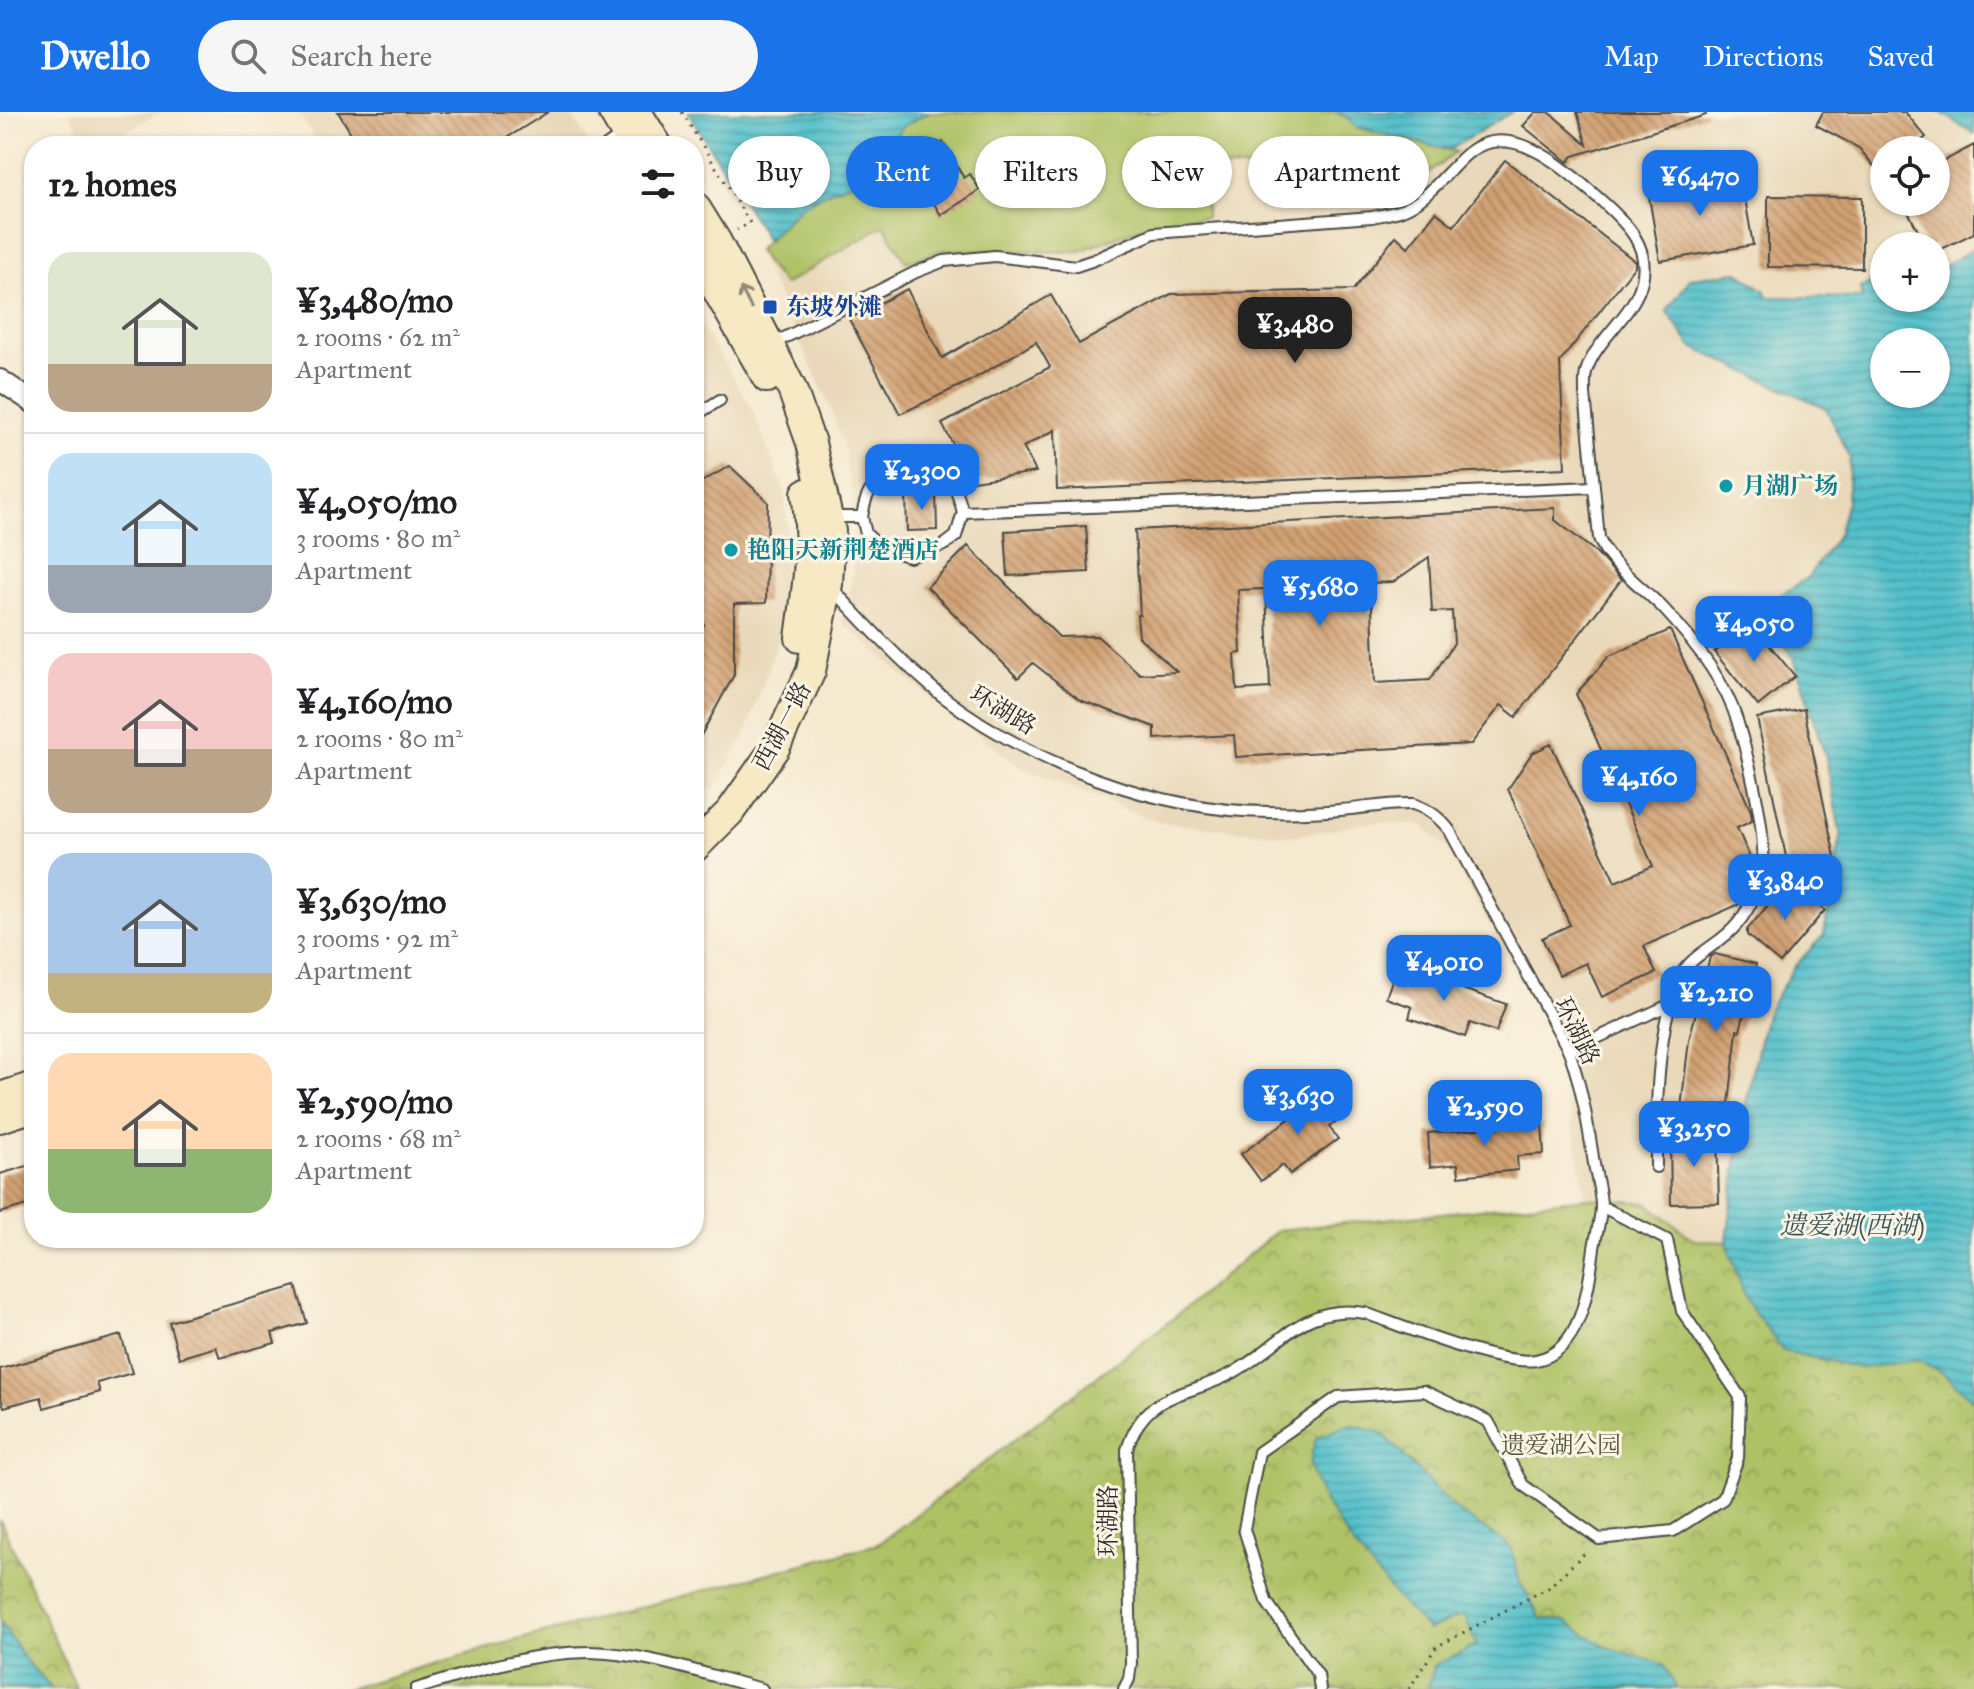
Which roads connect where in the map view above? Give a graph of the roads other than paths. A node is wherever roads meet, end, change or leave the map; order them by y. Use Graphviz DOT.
graph roads {
  1 [pos="705,246"];
  2 [pos="761,350"];
  3 [pos="0,380"];
  4 [pos="24,396"];
  5 [pos="720,400"];
  6 [pos="704,408"];
  7 [pos="1594,487"];
  8 [pos="963,512"];
  9 [pos="819,517"];
  10 [pos="862,517"];
  11 [pos="819,577"];
  12 [pos="704,811"];
  13 [pos="704,838"];
  14 [pos="1671,1004"];
  15 [pos="1569,1051"];
  16 [pos="24,1089"];
  17 [pos="0,1097"];
  18 [pos="24,1110"];
  19 [pos="0,1118"];
  20 [pos="1656,1167"];
  21 [pos="1601,1206"];
  22 [pos="416,1689"];
  23 [pos="762,1689"];
  24 [pos="1124,1689"];
  25 [pos="1320,1689"];
  1 -- 2 [label="main road"];
  2 -- 7 [label="lane"];
  2 -- 9 [label="main road"];
  3 -- 4 [label="street"];
  5 -- 6 [label="lane"];
  7 -- 8 [label="lane"];
  7 -- 14 [label="lane"];
  8 -- 10 [label="lane"];
  8 -- 10 [label="lane"];
  9 -- 10 [label="lane"];
  9 -- 11 [label="main road"];
  11 -- 12 [label="main road, 西湖一路"];
  11 -- 13 [label="main road, 西湖一路"];
  11 -- 15 [label="lane, 环湖路"];
  14 -- 15 [label="lane"];
  14 -- 20 [label="lane"];
  15 -- 21 [label="lane, 环湖路"];
  16 -- 17 [label="main road"];
  18 -- 19 [label="main road"];
  21 -- 24 [label="lane, 环湖路"];
  21 -- 25 [label="lane"];
  22 -- 23 [label="lane"];
}
